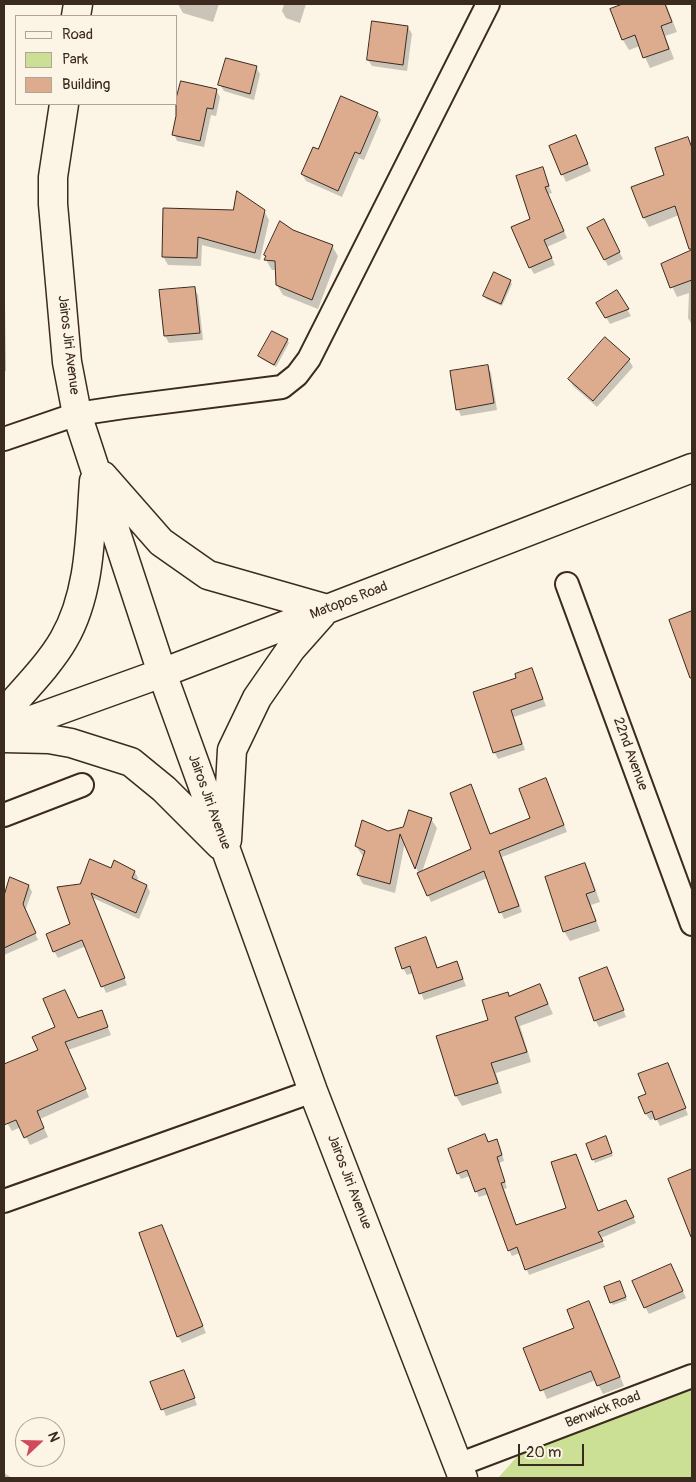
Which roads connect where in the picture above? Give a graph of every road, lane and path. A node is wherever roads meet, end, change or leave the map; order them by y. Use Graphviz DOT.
graph roads {
  1 [pos="488,4"];
  2 [pos="64,105"];
  3 [pos="77,414"];
  4 [pos="4,439"];
  5 [pos="95,467"];
  6 [pos="692,468"];
  7 [pos="567,584"];
  8 [pos="326,609"];
  9 [pos="162,673"];
  10 [pos="4,713"];
  11 [pos="4,730"];
  12 [pos="4,738"];
  13 [pos="82,785"];
  14 [pos="4,815"];
  15 [pos="226,852"];
  16 [pos="692,924"];
  17 [pos="313,1091"];
  18 [pos="4,1201"];
  19 [pos="692,1376"];
  20 [pos="461,1472"];
  1 -- 3 [label="street"];
  2 -- 3 [label="main road, Jairos Jiri Avenue"];
  3 -- 4 [label="street"];
  3 -- 5 [label="main road, Jairos Jiri Avenue"];
  5 -- 8 [label="main road"];
  5 -- 9 [label="main road, Jairos Jiri Avenue"];
  5 -- 10 [label="main road"];
  6 -- 8 [label="main road, Matopos Road"];
  7 -- 16 [label="street, 22nd Avenue"];
  8 -- 9 [label="main road, Matopos Road"];
  8 -- 15 [label="main road"];
  9 -- 11 [label="main road, Matopos Road"];
  9 -- 15 [label="main road, Jairos Jiri Avenue"];
  12 -- 15 [label="main road"];
  13 -- 14 [label="street"];
  15 -- 17 [label="main road, Jairos Jiri Avenue"];
  17 -- 18 [label="street"];
  17 -- 20 [label="main road, Jairos Jiri Avenue"];
  19 -- 20 [label="street, Benwick Road"];
}
